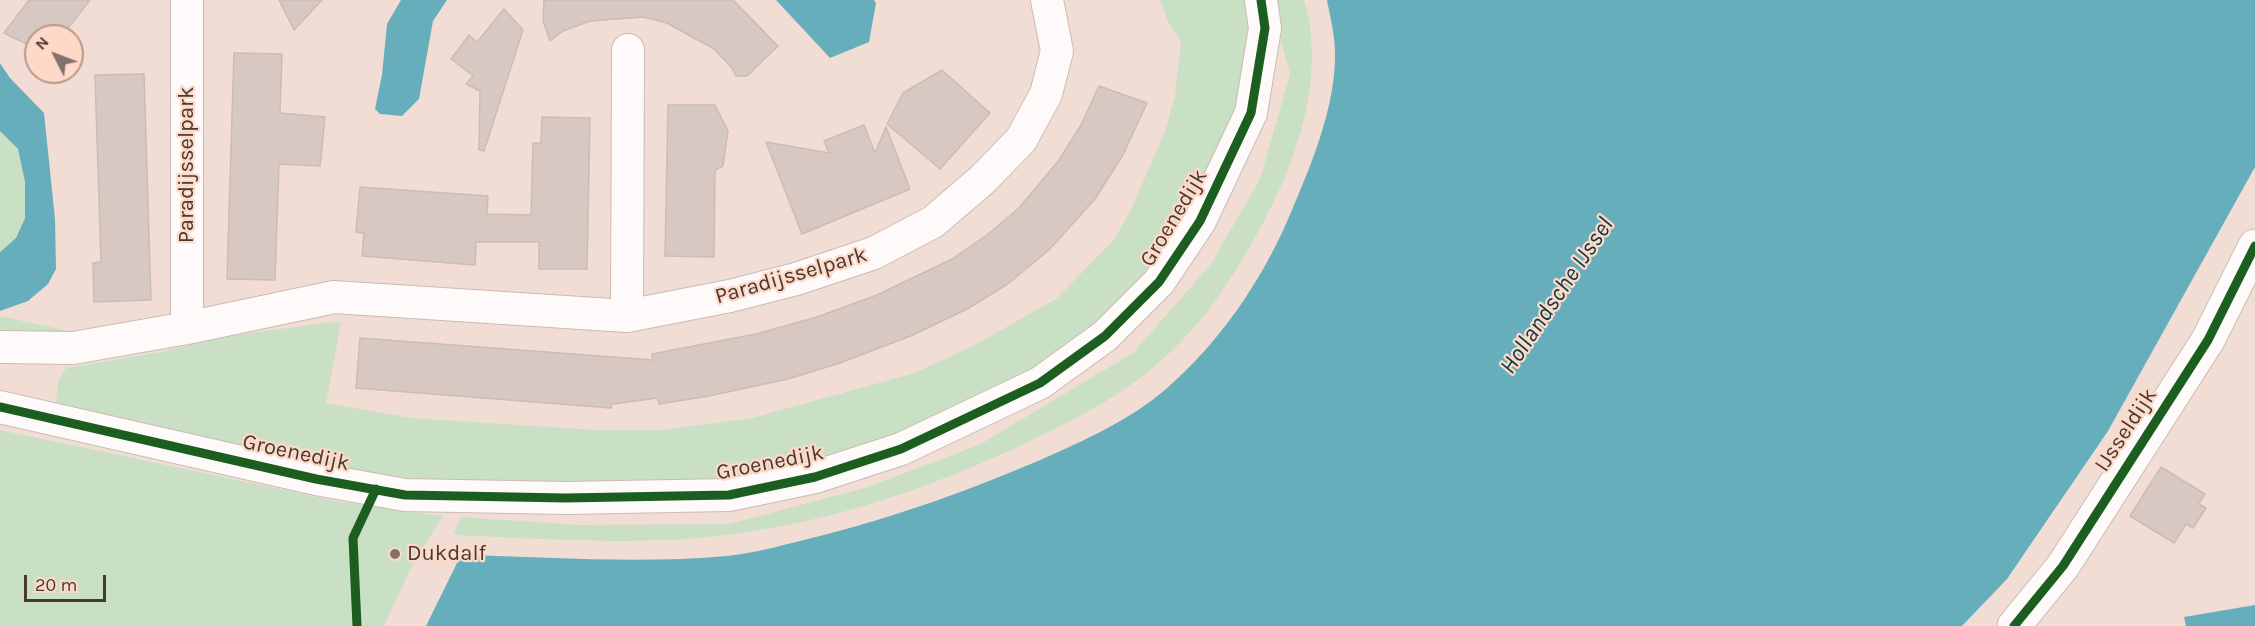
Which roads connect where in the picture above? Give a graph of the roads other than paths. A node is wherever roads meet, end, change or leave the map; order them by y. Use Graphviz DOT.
graph roads {
  1 [pos="1047,0"];
  2 [pos="1261,0"];
  3 [pos="187,2"];
  4 [pos="628,50"];
  5 [pos="2255,246"];
  6 [pos="627,316"];
  7 [pos="187,328"];
  8 [pos="0,347"];
  9 [pos="0,406"];
  10 [pos="2014,626"];
  1 -- 6 [label="street, Paradijsselpark"];
  2 -- 9 [label="street, Groenedijk"];
  3 -- 7 [label="street, Paradijsselpark"];
  4 -- 6 [label="street"];
  5 -- 10 [label="street, IJsseldijk"];
  6 -- 7 [label="street, Paradijsselpark"];
  7 -- 8 [label="street, Paradijsselpark"];
}
